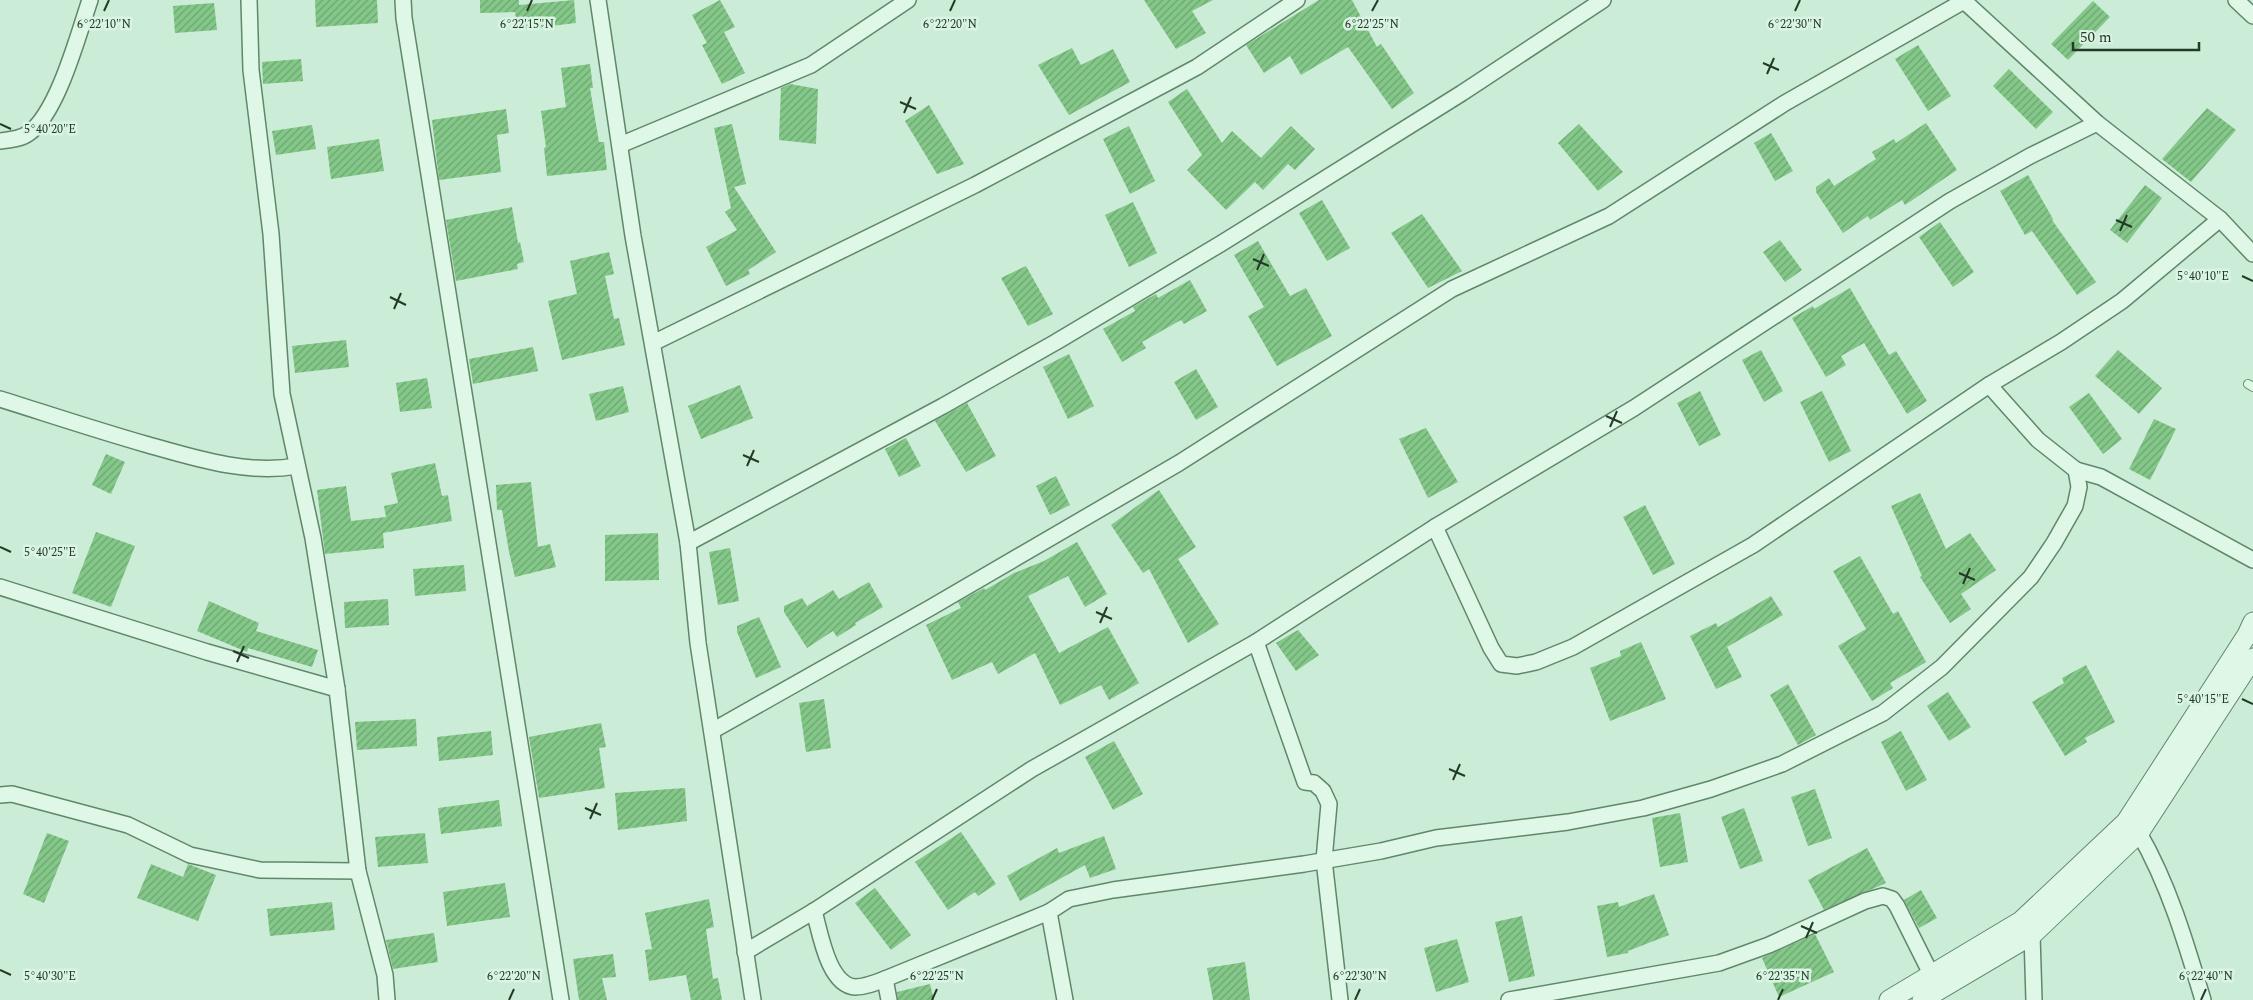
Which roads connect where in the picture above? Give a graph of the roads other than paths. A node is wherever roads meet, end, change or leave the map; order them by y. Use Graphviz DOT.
graph roads {
  1 [pos="90,0"];
  2 [pos="249,0"];
  3 [pos="403,0"];
  4 [pos="598,0"];
  5 [pos="908,0"];
  6 [pos="1297,0"];
  7 [pos="1603,0"];
  8 [pos="2236,0"];
  9 [pos="1964,1"];
  10 [pos="2253,16"];
  11 [pos="2097,123"];
  12 [pos="0,141"];
  13 [pos="620,145"];
  14 [pos="2220,220"];
  15 [pos="2253,254"];
  16 [pos="653,342"];
  17 [pos="1989,386"];
  18 [pos="0,399"];
  19 [pos="298,466"];
  20 [pos="2076,470"];
  21 [pos="1434,527"];
  22 [pos="688,544"];
  23 [pos="2253,560"];
  24 [pos="0,587"];
  25 [pos="2253,622"];
  26 [pos="1256,642"];
  27 [pos="2253,658"];
  28 [pos="337,689"];
  29 [pos="712,731"];
  30 [pos="0,795"];
  31 [pos="2139,834"];
  32 [pos="1324,860"];
  33 [pos="358,871"];
  34 [pos="814,911"];
  35 [pos="1049,912"];
  36 [pos="2032,935"];
  37 [pos="745,952"];
  38 [pos="1931,974"];
  39 [pos="886,979"];
  40 [pos="387,1000"];
  41 [pos="561,1000"];
  42 [pos="753,1000"];
  43 [pos="889,1000"];
  44 [pos="1065,1000"];
  45 [pos="1340,1000"];
  46 [pos="1509,1000"];
  47 [pos="1889,1000"];
  48 [pos="1923,1000"];
  49 [pos="2034,1000"];
  50 [pos="2203,1000"];
  1 -- 12 [label="street"];
  2 -- 19 [label="street"];
  3 -- 41 [label="street"];
  4 -- 13 [label="street"];
  5 -- 13 [label="street"];
  6 -- 16 [label="street"];
  7 -- 22 [label="street"];
  8 -- 10 [label="street"];
  9 -- 11 [label="street"];
  9 -- 29 [label="street"];
  11 -- 14 [label="street"];
  11 -- 21 [label="street"];
  13 -- 16 [label="street"];
  14 -- 15 [label="street"];
  14 -- 17 [label="street"];
  16 -- 22 [label="street"];
  17 -- 20 [label="street"];
  17 -- 21 [label="street"];
  18 -- 19 [label="street"];
  19 -- 28 [label="street"];
  20 -- 23 [label="street"];
  20 -- 32 [label="street"];
  21 -- 26 [label="street"];
  22 -- 29 [label="street"];
  24 -- 28 [label="street"];
  25 -- 38 [label="street"];
  26 -- 32 [label="street"];
  26 -- 34 [label="street"];
  27 -- 31 [label="street"];
  28 -- 33 [label="street"];
  29 -- 37 [label="street"];
  30 -- 33 [label="street"];
  31 -- 36 [label="street"];
  31 -- 50 [label="street"];
  32 -- 35 [label="street"];
  32 -- 45 [label="street"];
  33 -- 40 [label="street"];
  34 -- 37 [label="street"];
  34 -- 39 [label="street"];
  35 -- 39 [label="street"];
  35 -- 44 [label="street"];
  36 -- 48 [label="street"];
  36 -- 49 [label="street"];
  37 -- 42 [label="street"];
  38 -- 46 [label="street"];
  38 -- 47 [label="street"];
  39 -- 43 [label="street"];
}
